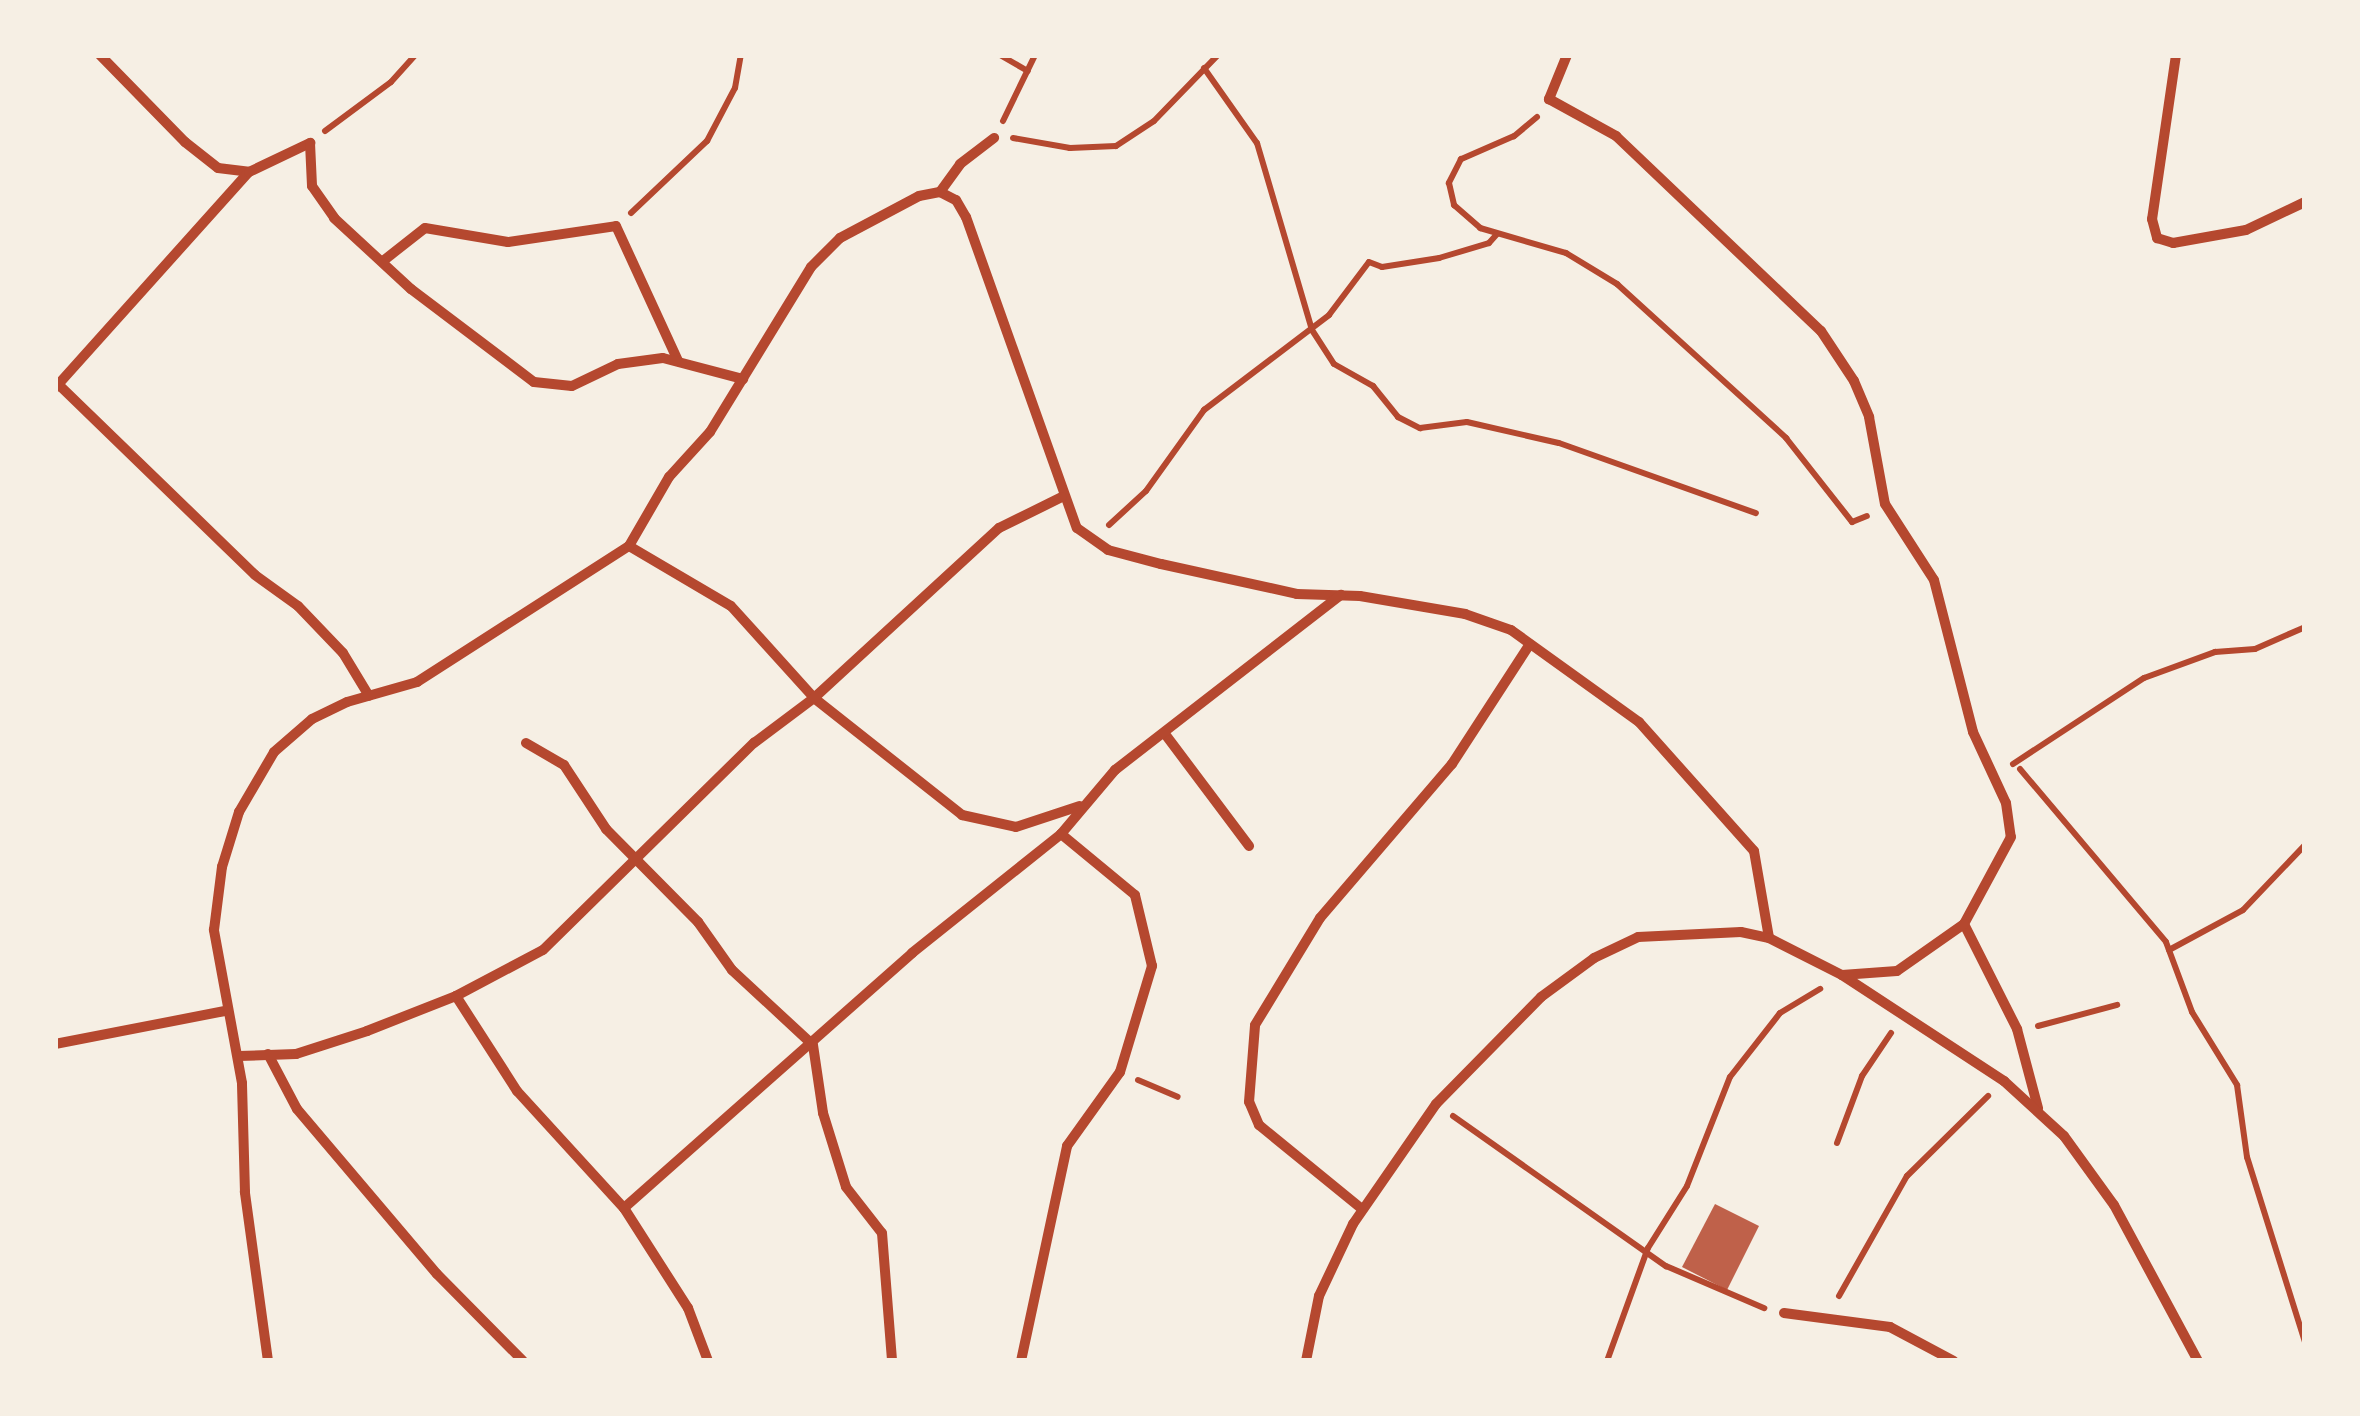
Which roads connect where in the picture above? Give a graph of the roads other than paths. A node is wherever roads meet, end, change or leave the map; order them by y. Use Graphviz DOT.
graph roads {
  1 [pos="100,55"];
  2 [pos="1567,55"];
  3 [pos="2176,55"];
  4 [pos="994,138"];
  5 [pos="248,172"];
  6 [pos="940,192"];
  7 [pos="2305,202"];
  8 [pos="383,261"];
  9 [pos="678,361"];
  10 [pos="743,380"];
  11 [pos="57,386"];
  12 [pos="1062,497"];
  13 [pos="630,546"];
  14 [pos="1342,595"];
  15 [pos="1530,644"];
  16 [pos="369,696"];
  17 [pos="814,698"];
  18 [pos="1165,734"];
  19 [pos="526,743"];
  20 [pos="1080,806"];
  21 [pos="1062,834"];
  22 [pos="1249,846"];
  23 [pos="639,861"];
  24 [pos="1964,924"];
  25 [pos="1768,938"];
  26 [pos="1842,975"];
  27 [pos="456,996"];
  28 [pos="226,1011"];
  29 [pos="55,1044"];
  30 [pos="813,1046"];
  31 [pos="268,1054"];
  32 [pos="238,1056"];
  33 [pos="2038,1108"];
  34 [pos="624,1208"];
  35 [pos="1362,1210"];
  36 [pos="1784,1312"];
  37 [pos="268,1361"];
  38 [pos="522,1361"];
  39 [pos="708,1361"];
  40 [pos="892,1361"];
  41 [pos="1022,1361"];
  42 [pos="1306,1361"];
  43 [pos="1954,1361"];
  44 [pos="2198,1361"];
  1 -- 5 [label="street"];
  2 -- 24 [label="street"];
  3 -- 7 [label="street"];
  4 -- 6 [label="street"];
  5 -- 8 [label="street"];
  5 -- 11 [label="street"];
  6 -- 10 [label="street"];
  6 -- 12 [label="street"];
  8 -- 9 [label="street"];
  8 -- 9 [label="street"];
  9 -- 10 [label="street"];
  10 -- 13 [label="street"];
  11 -- 16 [label="street"];
  12 -- 14 [label="street"];
  12 -- 17 [label="street"];
  13 -- 16 [label="street"];
  13 -- 17 [label="street"];
  14 -- 15 [label="street"];
  14 -- 18 [label="street"];
  15 -- 25 [label="street"];
  15 -- 35 [label="street"];
  16 -- 28 [label="street"];
  17 -- 20 [label="street"];
  17 -- 23 [label="street"];
  18 -- 20 [label="street"];
  18 -- 22 [label="street"];
  19 -- 23 [label="street"];
  20 -- 21 [label="street"];
  21 -- 30 [label="street"];
  21 -- 41 [label="street"];
  23 -- 27 [label="street"];
  23 -- 30 [label="street"];
  24 -- 26 [label="street"];
  24 -- 33 [label="street"];
  25 -- 26 [label="street"];
  25 -- 35 [label="street"];
  26 -- 33 [label="street"];
  27 -- 31 [label="street"];
  27 -- 34 [label="street"];
  28 -- 29 [label="street"];
  28 -- 32 [label="street"];
  30 -- 34 [label="street"];
  30 -- 40 [label="street"];
  31 -- 32 [label="street"];
  31 -- 38 [label="street"];
  32 -- 37 [label="street"];
  33 -- 44 [label="street"];
  34 -- 39 [label="street"];
  35 -- 42 [label="street"];
  36 -- 43 [label="street"];
}
